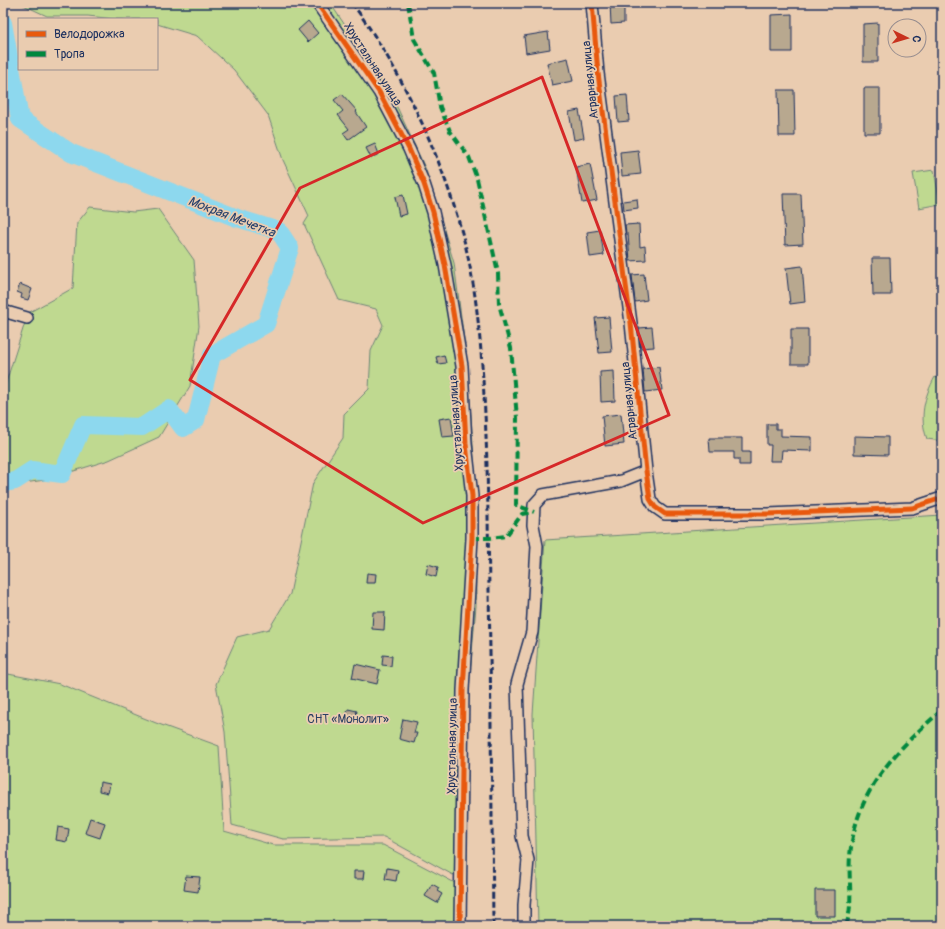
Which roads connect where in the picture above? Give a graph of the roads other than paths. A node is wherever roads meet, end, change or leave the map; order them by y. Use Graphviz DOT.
graph roads {
  1 [pos="317,3"];
  2 [pos="592,3"];
  3 [pos="3,311"];
  4 [pos="27,318"];
  5 [pos="646,471"];
  6 [pos="942,498"];
  7 [pos="460,926"];
  8 [pos="524,926"];
  1 -- 7 [label="street, Хрустальная улица"];
  2 -- 5 [label="street, Аграрная улица"];
  3 -- 4 [label="street"];
  5 -- 6 [label="street, Аграрная улица"];
  5 -- 8 [label="street"];
}
